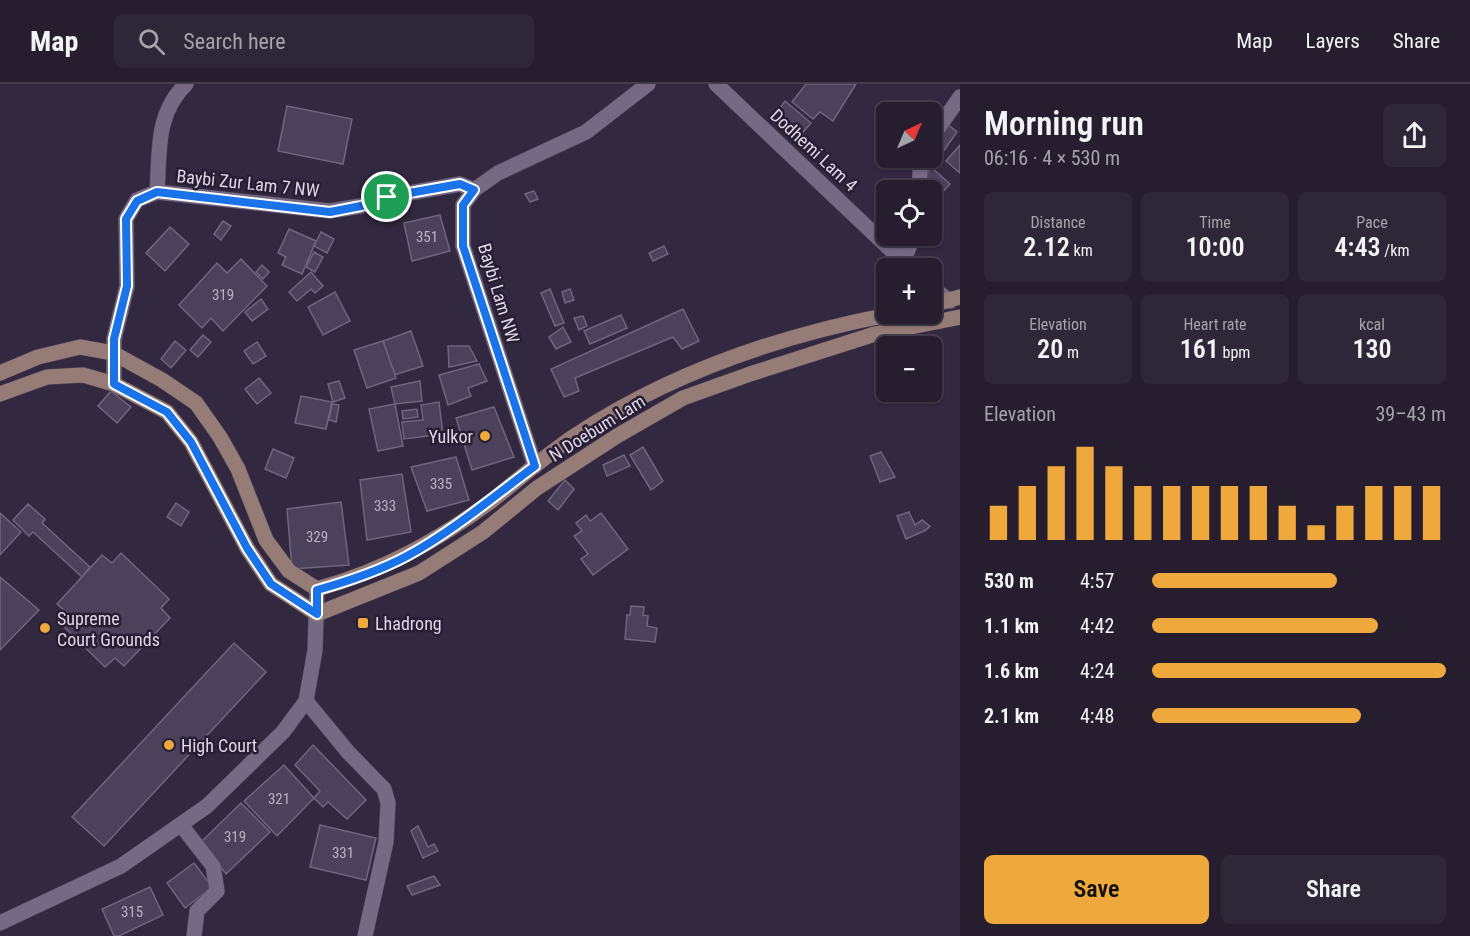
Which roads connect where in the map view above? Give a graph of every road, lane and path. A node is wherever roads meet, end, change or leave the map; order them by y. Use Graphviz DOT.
graph roads {
  1 [pos="186,84"];
  2 [pos="648,84"];
  3 [pos="716,84"];
  4 [pos="960,97"];
  5 [pos="942,123"];
  6 [pos="474,190"];
  7 [pos="157,192"];
  8 [pos="899,258"];
  9 [pos="955,299"];
  10 [pos="960,316"];
  11 [pos="876,318"];
  12 [pos="113,353"];
  13 [pos="0,373"];
  14 [pos="114,384"];
  15 [pos="0,394"];
  16 [pos="535,466"];
  17 [pos="317,590"];
  18 [pos="317,614"];
  19 [pos="306,701"];
  20 [pos="181,825"];
  21 [pos="0,923"];
  22 [pos="194,936"];
  23 [pos="365,936"];
  1 -- 7 [label="street"];
  2 -- 6 [label="street"];
  3 -- 8 [label="street, Dodhemi Lam 4"];
  4 -- 5 [label="street"];
  6 -- 7 [label="street, Baybi Zur Lam 7 NW"];
  6 -- 16 [label="street, Baybi Lam NW"];
  7 -- 12 [label="street, Baybi Zur Lam 7 NW"];
  9 -- 10 [label="main road"];
  10 -- 18 [label="main road, N Doebum Lam"];
  11 -- 16 [label="main road, N Doebum Lam"];
  12 -- 13 [label="main road"];
  12 -- 14 [label="street, Baybi Zur Lam 7 NW"];
  12 -- 17 [label="main road"];
  14 -- 15 [label="main road"];
  14 -- 18 [label="main road"];
  16 -- 17 [label="main road, N Doebum Lam"];
  17 -- 18 [label="street"];
  18 -- 19 [label="street"];
  19 -- 20 [label="street"];
  19 -- 23 [label="street"];
  20 -- 21 [label="street"];
  20 -- 22 [label="street"];
}
